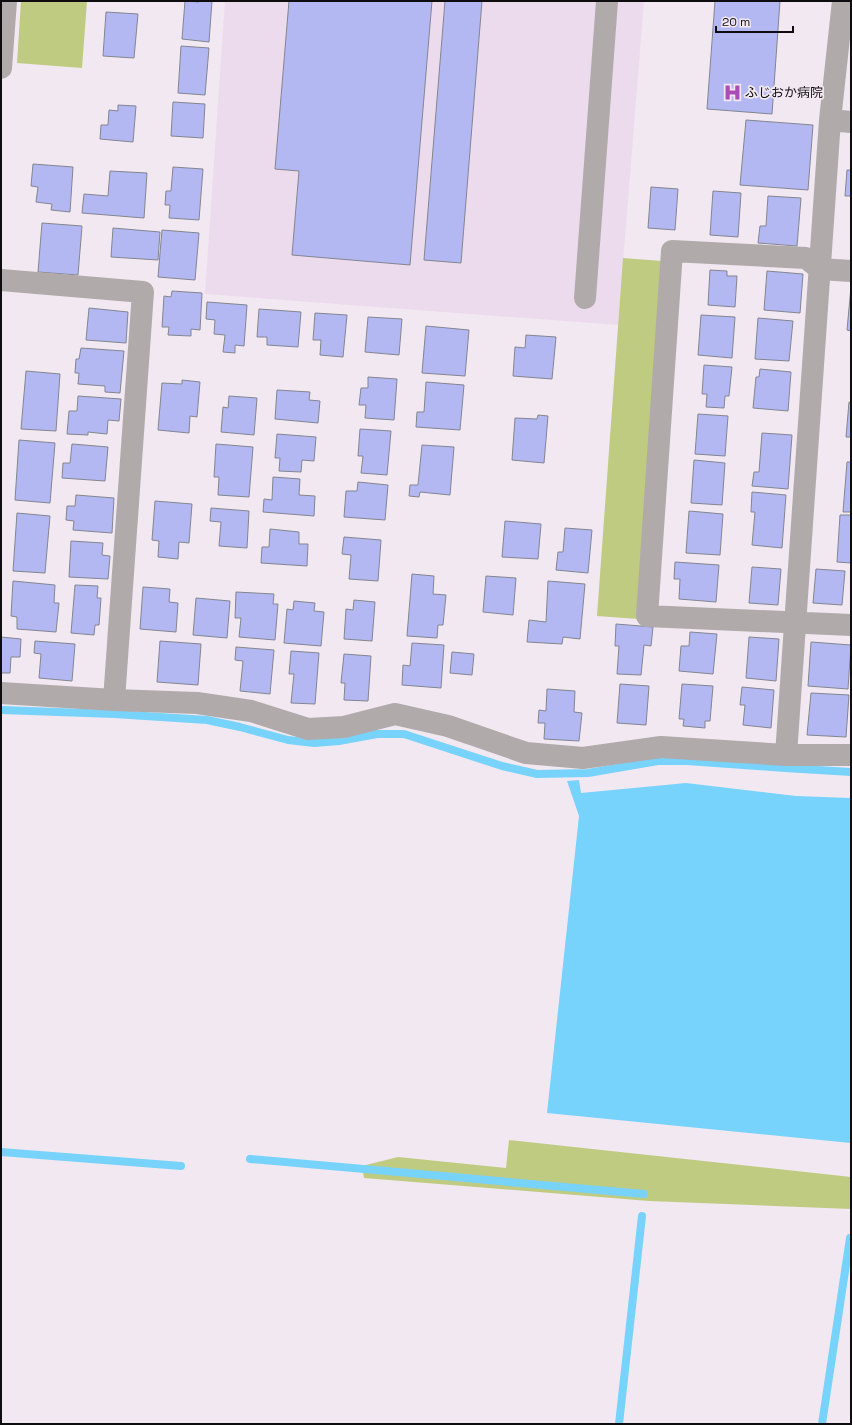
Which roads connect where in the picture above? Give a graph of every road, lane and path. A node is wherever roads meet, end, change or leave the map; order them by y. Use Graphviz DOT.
graph roads {
  1 [pos="6,1"];
  2 [pos="607,1"];
  3 [pos="843,1"];
  4 [pos="1,68"];
  5 [pos="840,121"];
  6 [pos="820,269"];
  7 [pos="851,271"];
  8 [pos="1,280"];
  9 [pos="585,298"];
  10 [pos="795,622"];
  11 [pos="851,625"];
  12 [pos="1,693"];
  13 [pos="114,700"];
  14 [pos="786,755"];
  15 [pos="851,755"];
  1 -- 4 [label="street"];
  2 -- 9 [label="street"];
  3 -- 5 [label="street"];
  5 -- 6 [label="street"];
  6 -- 7 [label="street"];
  6 -- 10 [label="street"];
  6 -- 10 [label="street"];
  8 -- 13 [label="street"];
  10 -- 11 [label="street"];
  10 -- 14 [label="street"];
  12 -- 13 [label="street"];
  13 -- 14 [label="street"];
  14 -- 15 [label="street"];
}
